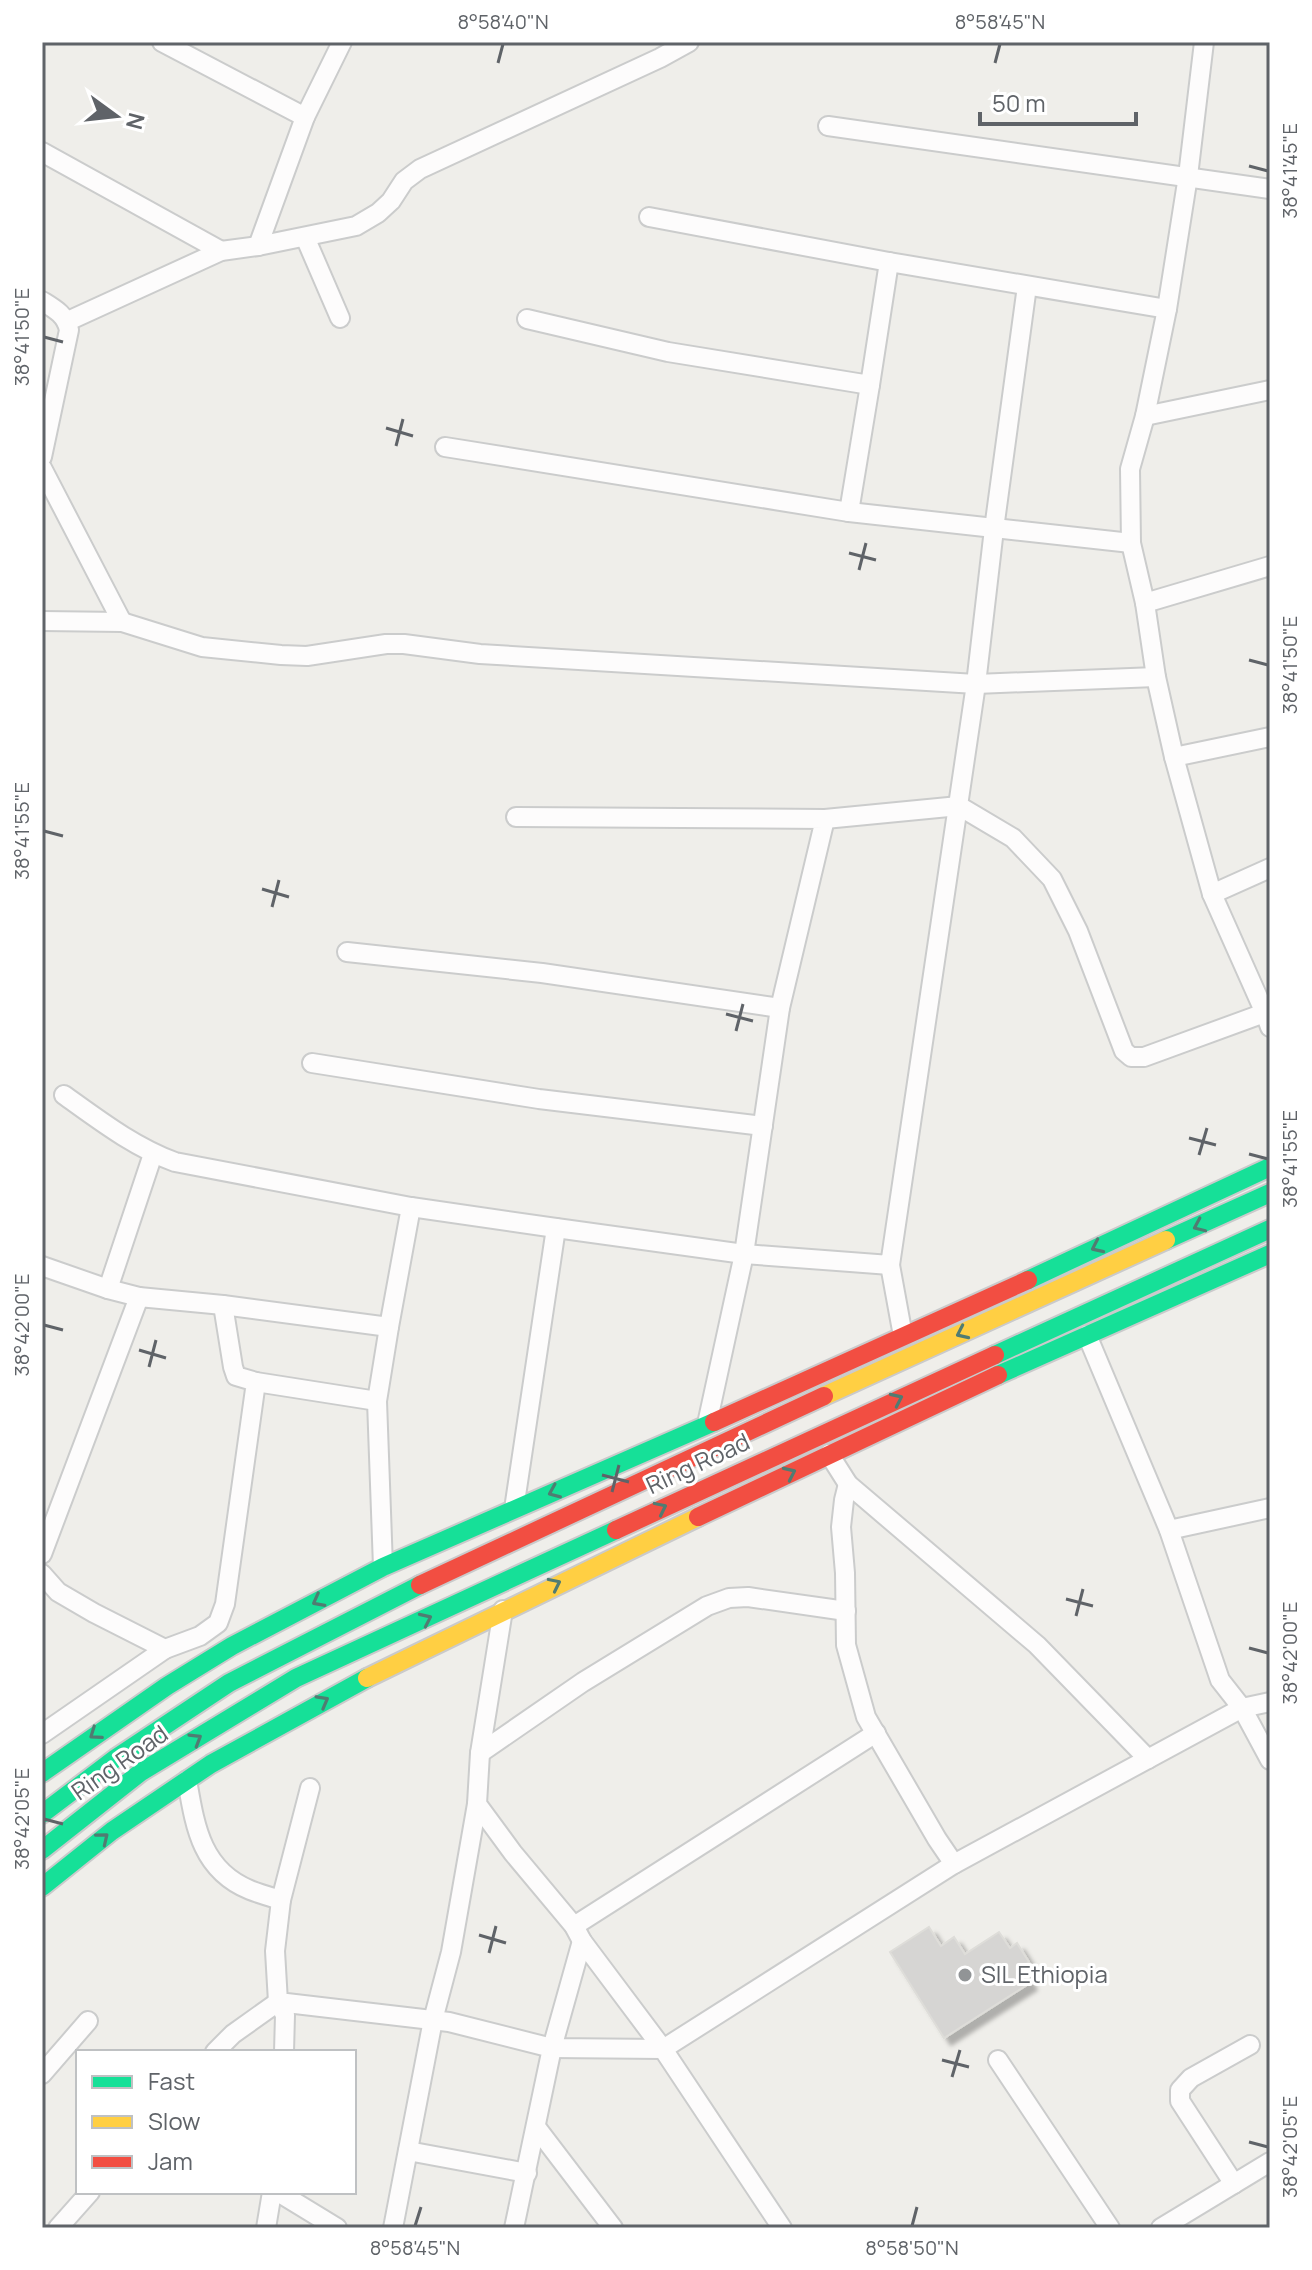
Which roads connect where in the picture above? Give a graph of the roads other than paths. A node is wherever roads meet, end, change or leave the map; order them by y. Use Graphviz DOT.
graph roads {
  1 [pos="162,42"];
  2 [pos="342,42"];
  3 [pos="689,42"];
  4 [pos="1203,42"];
  5 [pos="305,117"];
  6 [pos="828,126"];
  7 [pos="42,152"];
  8 [pos="1188,176"];
  9 [pos="1270,189"];
  10 [pos="649,217"];
  11 [pos="305,237"];
  12 [pos="258,246"];
  13 [pos="221,251"];
  14 [pos="889,262"];
  15 [pos="1027,286"];
  16 [pos="42,301"];
  17 [pos="1167,309"];
  18 [pos="340,318"];
  19 [pos="527,319"];
  20 [pos="68,321"];
  21 [pos="870,385"];
  22 [pos="1270,390"];
  23 [pos="1145,416"];
  24 [pos="445,447"];
  25 [pos="42,457"];
  26 [pos="42,468"];
  27 [pos="849,512"];
  28 [pos="994,529"];
  29 [pos="1131,543"];
  30 [pos="1270,566"];
  31 [pos="1145,603"];
  32 [pos="42,621"];
  33 [pos="122,622"];
  34 [pos="1156,677"];
  35 [pos="976,684"];
  36 [pos="1270,737"];
  37 [pos="1174,757"];
  38 [pos="959,806"];
  39 [pos="516,817"];
  40 [pos="825,819"];
  41 [pos="1270,868"];
  42 [pos="1212,894"];
  43 [pos="347,952"];
  44 [pos="780,1008"];
  45 [pos="1268,1017"];
  46 [pos="312,1063"];
  47 [pos="64,1095"];
  48 [pos="763,1126"];
  49 [pos="153,1154"];
  50 [pos="1270,1167"];
  51 [pos="1270,1193"];
  52 [pos="411,1207"];
  53 [pos="556,1228"];
  54 [pos="1270,1229"];
  55 [pos="744,1254"];
  56 [pos="1270,1254"];
  57 [pos="890,1265"];
  58 [pos="42,1266"];
  59 [pos="108,1289"];
  60 [pos="139,1297"];
  61 [pos="223,1305"];
  62 [pos="389,1327"];
  63 [pos="1087,1335"];
  64 [pos="903,1336"];
  65 [pos="256,1382"];
  66 [pos="377,1401"];
  67 [pos="707,1424"];
  68 [pos="829,1454"];
  69 [pos="848,1484"];
  70 [pos="1270,1508"];
  71 [pos="514,1509"];
  72 [pos="1169,1530"];
  73 [pos="42,1554"];
  74 [pos="383,1567"];
  75 [pos="42,1574"];
  76 [pos="503,1610"];
  77 [pos="846,1611"];
  78 [pos="165,1649"];
  79 [pos="1270,1702"];
  80 [pos="1242,1708"];
  81 [pos="876,1733"];
  82 [pos="42,1734"];
  83 [pos="480,1753"];
  84 [pos="1148,1759"];
  85 [pos="1270,1760"];
  86 [pos="42,1773"];
  87 [pos="187,1780"];
  88 [pos="310,1788"];
  89 [pos="477,1804"];
  90 [pos="42,1814"];
  91 [pos="42,1850"];
  92 [pos="954,1864"];
  93 [pos="42,1887"];
  94 [pos="281,1900"];
  95 [pos="578,1933"];
  96 [pos="278,2002"];
  97 [pos="433,2020"];
  98 [pos="88,2021"];
  99 [pos="1250,2045"];
  100 [pos="552,2048"];
  101 [pos="663,2049"];
  102 [pos="217,2050"];
  103 [pos="284,2050"];
  104 [pos="998,2060"];
  105 [pos="42,2074"];
  106 [pos="536,2127"];
  107 [pos="408,2151"];
  108 [pos="1270,2162"];
  109 [pos="527,2173"];
  110 [pos="1234,2184"];
  111 [pos="88,2194"];
  112 [pos="272,2194"];
  113 [pos="281,2194"];
  114 [pos="58,2228"];
  115 [pos="266,2228"];
  116 [pos="337,2228"];
  117 [pos="393,2228"];
  118 [pos="514,2228"];
  119 [pos="613,2228"];
  120 [pos="782,2228"];
  121 [pos="1110,2228"];
  122 [pos="1161,2228"];
  1 -- 5 [label="street"];
  2 -- 5 [label="street"];
  3 -- 11 [label="street"];
  4 -- 8 [label="street"];
  5 -- 12 [label="street"];
  6 -- 8 [label="street"];
  7 -- 13 [label="street"];
  8 -- 9 [label="street"];
  8 -- 17 [label="street"];
  10 -- 14 [label="street"];
  11 -- 12 [label="street"];
  11 -- 18 [label="street"];
  12 -- 13 [label="street"];
  13 -- 20 [label="street"];
  14 -- 15 [label="street"];
  14 -- 21 [label="street"];
  15 -- 17 [label="street"];
  15 -- 28 [label="street"];
  16 -- 20 [label="street"];
  17 -- 23 [label="street"];
  19 -- 21 [label="street"];
  20 -- 25 [label="street"];
  21 -- 27 [label="street"];
  22 -- 23 [label="street"];
  23 -- 29 [label="street"];
  24 -- 27 [label="street"];
  26 -- 33 [label="street"];
  27 -- 28 [label="street"];
  28 -- 29 [label="street"];
  28 -- 35 [label="street"];
  29 -- 31 [label="street"];
  30 -- 31 [label="street"];
  31 -- 34 [label="street"];
  32 -- 33 [label="street"];
  33 -- 35 [label="street"];
  34 -- 35 [label="street"];
  34 -- 37 [label="street"];
  35 -- 38 [label="street"];
  36 -- 37 [label="street"];
  37 -- 42 [label="street"];
  38 -- 40 [label="street"];
  38 -- 45 [label="street"];
  38 -- 57 [label="street"];
  39 -- 40 [label="street"];
  40 -- 44 [label="street"];
  41 -- 42 [label="street"];
  42 -- 45 [label="street"];
  43 -- 44 [label="street"];
  44 -- 48 [label="street"];
  46 -- 48 [label="street"];
  47 -- 49 [label="street"];
  48 -- 55 [label="street"];
  49 -- 52 [label="street"];
  49 -- 59 [label="street"];
  50 -- 64 [label="main road, one-way"];
  51 -- 90 [label="main road, Ring Road, one-way"];
  52 -- 53 [label="street"];
  52 -- 62 [label="street"];
  53 -- 55 [label="street"];
  53 -- 71 [label="street"];
  91 -- 54 [label="main road, Ring Road, one-way"];
  55 -- 57 [label="street"];
  55 -- 67 [label="street"];
  56 -- 63 [label="main road"];
  57 -- 64 [label="street"];
  58 -- 59 [label="street"];
  59 -- 60 [label="street"];
  60 -- 61 [label="street"];
  60 -- 73 [label="street"];
  61 -- 62 [label="street"];
  61 -- 65 [label="street"];
  62 -- 66 [label="street"];
  63 -- 68 [label="main road"];
  63 -- 72 [label="street"];
  64 -- 67 [label="main road"];
  65 -- 66 [label="street"];
  65 -- 78 [label="street"];
  66 -- 74 [label="street"];
  67 -- 71 [label="main road, one-way"];
  68 -- 69 [label="street"];
  76 -- 68 [label="main road, one-way"];
  69 -- 77 [label="street"];
  69 -- 84 [label="street"];
  70 -- 72 [label="street"];
  71 -- 74 [label="main road"];
  72 -- 80 [label="street"];
  74 -- 86 [label="main road, one-way"];
  75 -- 78 [label="street"];
  76 -- 83 [label="street"];
  87 -- 76 [label="main road, one-way"];
  77 -- 81 [label="street"];
  77 -- 83 [label="street"];
  78 -- 82 [label="street"];
  79 -- 80 [label="street"];
  80 -- 84 [label="street"];
  80 -- 85 [label="street"];
  81 -- 92 [label="street"];
  81 -- 95 [label="street"];
  83 -- 89 [label="street"];
  84 -- 92 [label="street"];
  93 -- 87 [label="main road, one-way"];
  87 -- 94 [label="street"];
  88 -- 94 [label="street"];
  89 -- 95 [label="street"];
  89 -- 97 [label="street"];
  92 -- 101 [label="street"];
  94 -- 96 [label="street"];
  95 -- 100 [label="street"];
  95 -- 101 [label="street"];
  96 -- 97 [label="street"];
  96 -- 102 [label="street"];
  96 -- 103 [label="street"];
  97 -- 100 [label="street"];
  97 -- 107 [label="street"];
  98 -- 105 [label="street"];
  99 -- 110 [label="street"];
  100 -- 101 [label="street"];
  100 -- 106 [label="street"];
  101 -- 120 [label="street"];
  104 -- 121 [label="street"];
  106 -- 109 [label="street"];
  106 -- 119 [label="street"];
  107 -- 109 [label="street"];
  107 -- 117 [label="street"];
  108 -- 110 [label="street"];
  109 -- 118 [label="street"];
  110 -- 122 [label="street"];
  111 -- 114 [label="street"];
  112 -- 115 [label="street"];
  113 -- 116 [label="street"];
}
